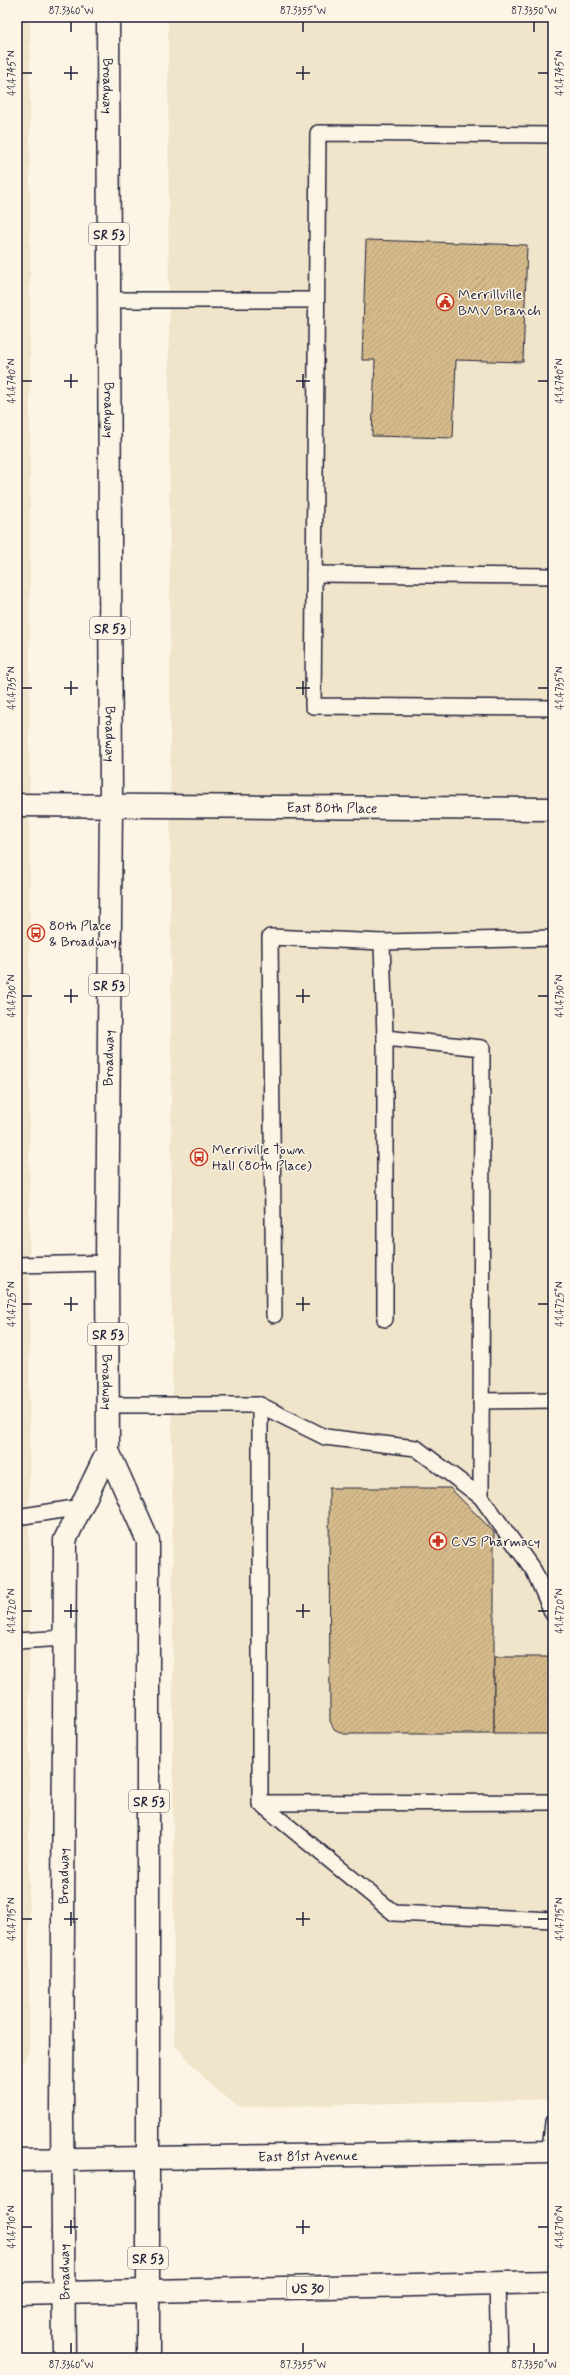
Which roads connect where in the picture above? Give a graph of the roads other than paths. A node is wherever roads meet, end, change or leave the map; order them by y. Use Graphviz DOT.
graph roads {
  1 [pos="108,17"];
  2 [pos="553,135"];
  3 [pos="109,300"];
  4 [pos="315,300"];
  5 [pos="314,574"];
  6 [pos="553,576"];
  7 [pos="553,708"];
  8 [pos="17,805"];
  9 [pos="111,805"];
  10 [pos="553,809"];
  11 [pos="553,938"];
  12 [pos="382,942"];
  13 [pos="385,1038"];
  14 [pos="107,1263"];
  15 [pos="17,1265"];
  16 [pos="274,1315"];
  17 [pos="385,1319"];
  18 [pos="553,1400"];
  19 [pos="481,1401"];
  20 [pos="108,1404"];
  21 [pos="260,1404"];
  22 [pos="108,1451"];
  23 [pos="481,1497"];
  24 [pos="81,1507"];
  25 [pos="17,1517"];
  26 [pos="553,1614"];
  27 [pos="65,1638"];
  28 [pos="17,1641"];
  29 [pos="553,1802"];
  30 [pos="260,1803"];
  31 [pos="553,1920"];
  32 [pos="553,2122"];
  33 [pos="552,2152"];
  34 [pos="149,2159"];
  35 [pos="17,2160"];
  36 [pos="62,2160"];
  37 [pos="553,2282"];
  38 [pos="497,2283"];
  39 [pos="148,2291"];
  40 [pos="64,2293"];
  41 [pos="17,2294"];
  42 [pos="64,2358"];
  43 [pos="148,2358"];
  44 [pos="499,2358"];
  1 -- 3 [label="main road, Broadway / SR 53"];
  2 -- 4 [label="lane"];
  3 -- 4 [label="lane"];
  3 -- 9 [label="main road, Broadway / SR 53"];
  4 -- 5 [label="lane"];
  5 -- 6 [label="lane"];
  5 -- 7 [label="lane"];
  8 -- 9 [label="main road, East 80th Place"];
  9 -- 10 [label="main road, East 80th Place"];
  9 -- 14 [label="main road, Broadway / SR 53"];
  11 -- 12 [label="lane"];
  12 -- 13 [label="lane"];
  12 -- 16 [label="lane"];
  13 -- 17 [label="lane"];
  13 -- 19 [label="lane"];
  14 -- 15 [label="lane"];
  14 -- 20 [label="main road, Broadway / SR 53"];
  18 -- 19 [label="lane"];
  19 -- 23 [label="lane"];
  20 -- 21 [label="lane"];
  20 -- 22 [label="main road, Broadway / SR 53"];
  21 -- 23 [label="lane"];
  21 -- 30 [label="lane"];
  22 -- 24 [label="main road, Broadway / SR 53"];
  22 -- 34 [label="main road, Broadway / SR 53"];
  23 -- 26 [label="lane"];
  24 -- 25 [label="lane"];
  24 -- 27 [label="main road, Broadway / SR 53"];
  27 -- 28 [label="lane"];
  27 -- 36 [label="main road, Broadway / SR 53"];
  29 -- 30 [label="lane"];
  30 -- 31 [label="lane"];
  32 -- 33 [label="lane"];
  33 -- 34 [label="main road, East 81st Avenue"];
  34 -- 36 [label="main road, East 81st Avenue"];
  34 -- 39 [label="main road, Broadway / SR 53"];
  35 -- 36 [label="main road, East 81st Avenue"];
  36 -- 40 [label="main road, Broadway / SR 53"];
  37 -- 38 [label="main road, US 30"];
  38 -- 39 [label="main road, US 30"];
  38 -- 44 [label="lane"];
  39 -- 40 [label="main road, US 30"];
  39 -- 43 [label="main road, Broadway / SR 53"];
  40 -- 41 [label="main road, US 30"];
  40 -- 42 [label="main road, Broadway / SR 53"];
}
